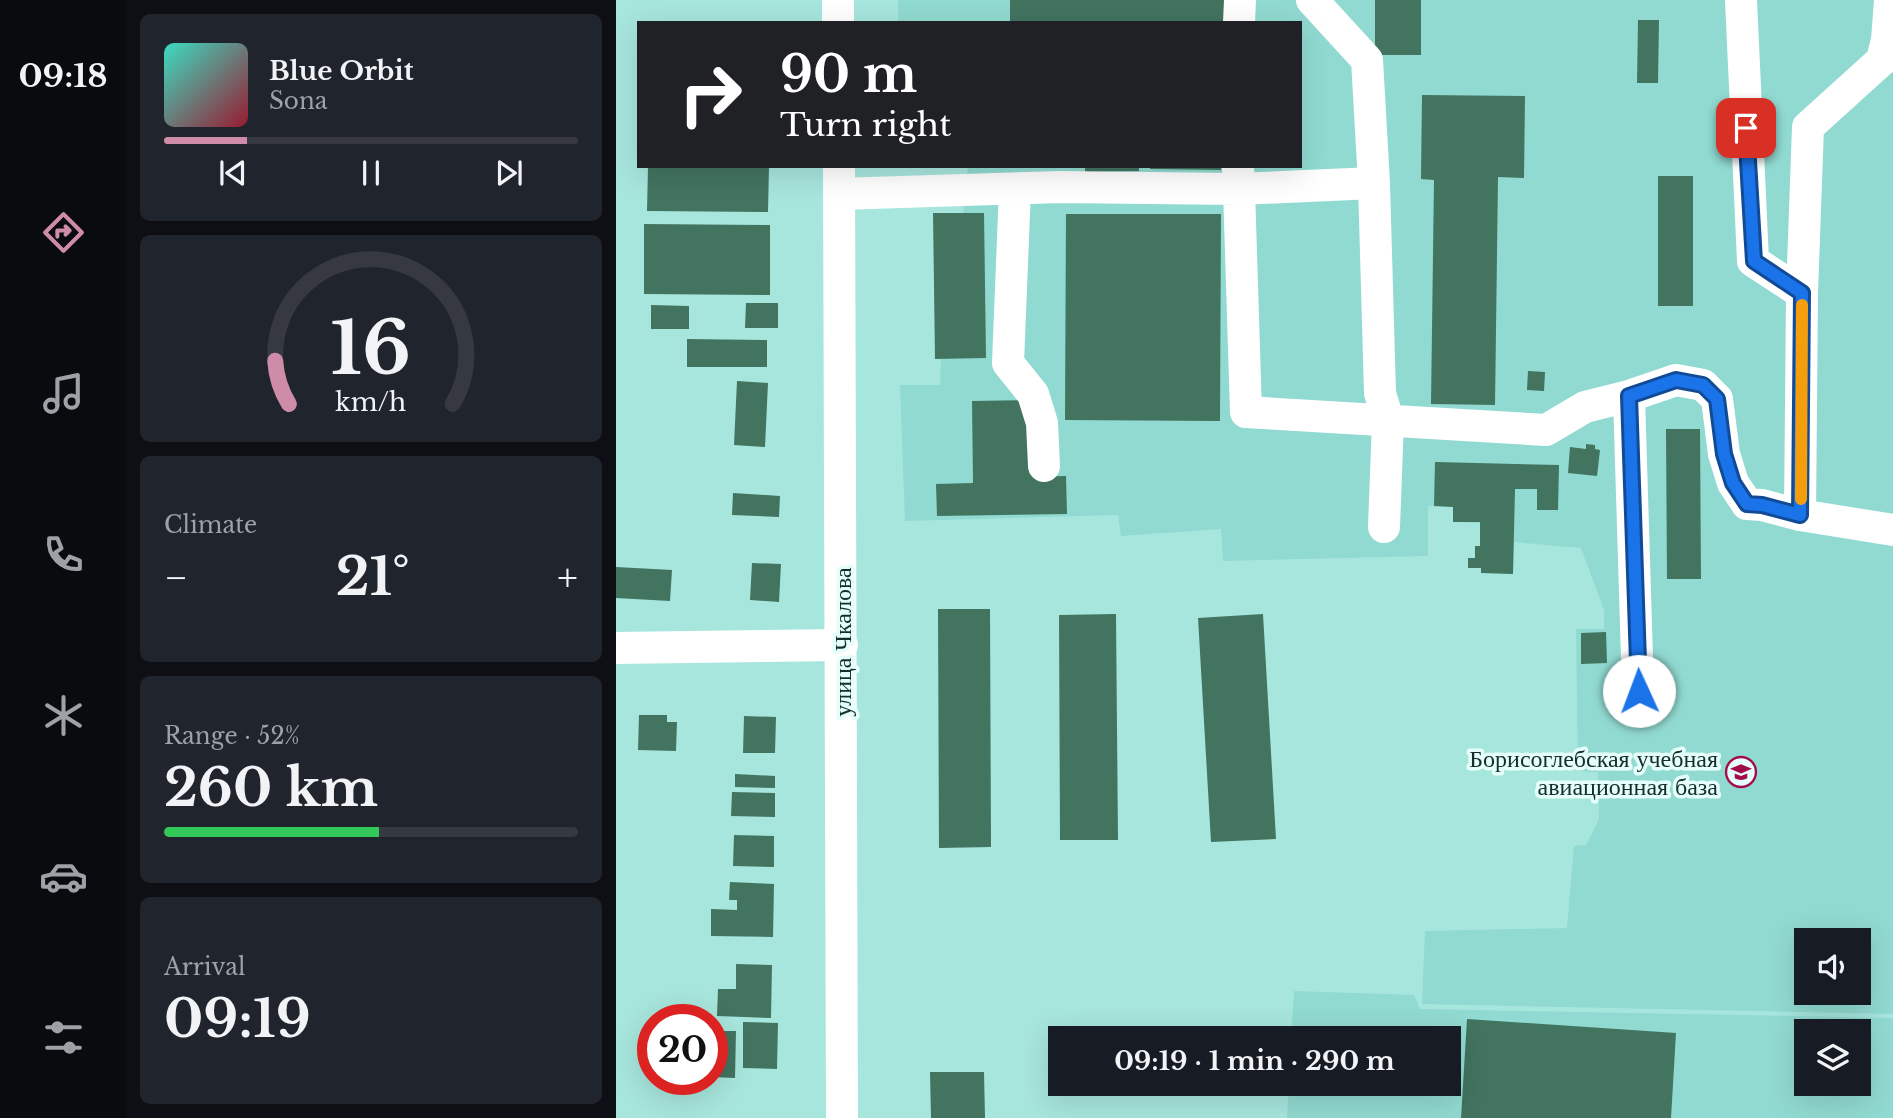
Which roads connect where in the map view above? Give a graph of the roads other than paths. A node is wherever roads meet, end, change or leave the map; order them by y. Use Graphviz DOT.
graph roads {
  1 [pos="838,0"];
  2 [pos="1240,0"];
  3 [pos="1312,0"];
  4 [pos="1741,0"];
  5 [pos="1890,0"];
  6 [pos="838,21"];
  7 [pos="1239,21"];
  8 [pos="1238,178"];
  9 [pos="839,180"];
  10 [pos="1374,183"];
  11 [pos="1015,189"];
  12 [pos="1802,293"];
  13 [pos="1629,396"];
  14 [pos="1388,420"];
  15 [pos="1045,466"];
  16 [pos="1800,515"];
  17 [pos="1384,527"];
  18 [pos="1893,530"];
  19 [pos="842,645"];
  20 [pos="616,648"];
  21 [pos="1639,691"];
  22 [pos="842,1118"];
  1 -- 6 [label="street"];
  2 -- 7 [label="street"];
  3 -- 10 [label="street"];
  4 -- 12 [label="street"];
  5 -- 12 [label="street"];
  8 -- 10 [label="street"];
  8 -- 11 [label="street"];
  8 -- 14 [label="street"];
  9 -- 11 [label="street"];
  9 -- 19 [label="street, улица Чкалова"];
  10 -- 14 [label="street"];
  11 -- 15 [label="street"];
  12 -- 16 [label="street"];
  13 -- 14 [label="street"];
  13 -- 16 [label="street"];
  13 -- 21 [label="street"];
  14 -- 17 [label="street"];
  16 -- 18 [label="street"];
  19 -- 20 [label="street"];
  19 -- 22 [label="street, улица Чкалова"];
}
